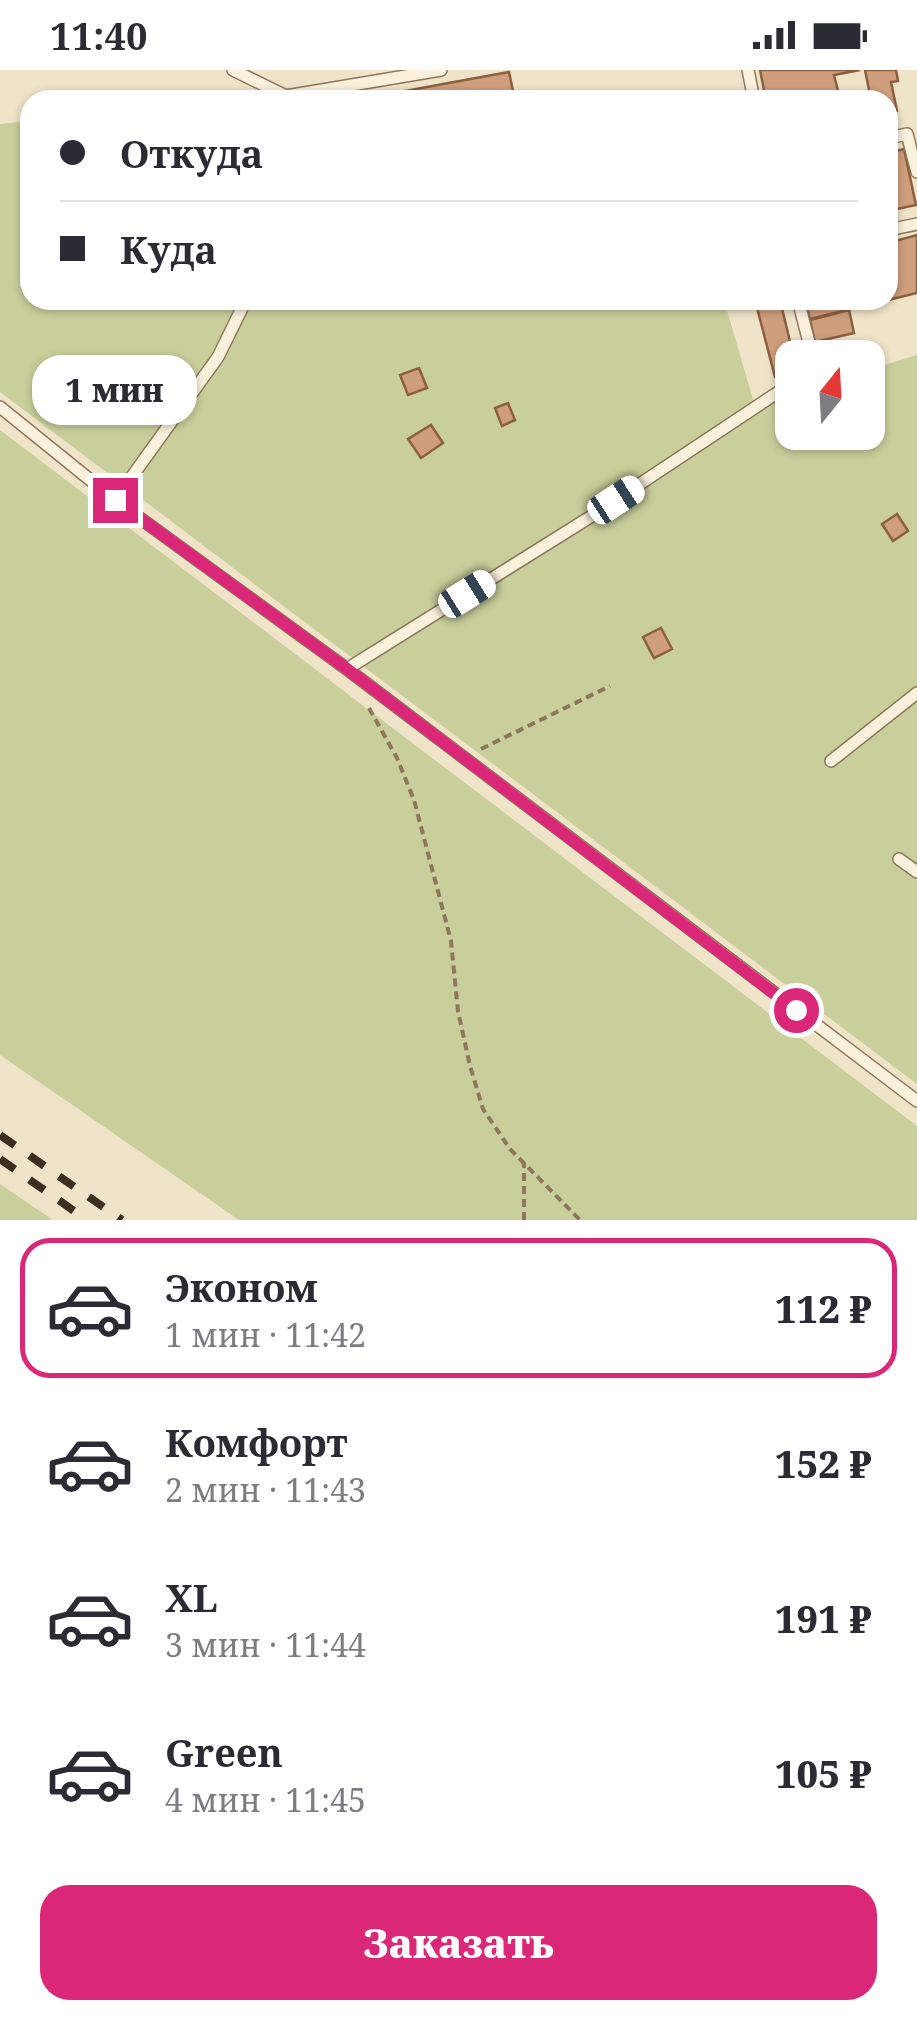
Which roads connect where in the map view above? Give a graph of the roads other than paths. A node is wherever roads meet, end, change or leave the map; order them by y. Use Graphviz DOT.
graph roads {
  1 [pos="233,70"];
  2 [pos="442,70"];
  3 [pos="274,90"];
  4 [pos="322,90"];
  5 [pos="898,136"];
  6 [pos="917,172"];
  7 [pos="241,310"];
  8 [pos="801,310"];
  9 [pos="808,340"];
  10 [pos="775,394"];
  11 [pos="0,407"];
  12 [pos="115,500"];
  13 [pos="347,669"];
  14 [pos="917,693"];
  15 [pos="831,761"];
  16 [pos="899,859"];
  17 [pos="917,872"];
  18 [pos="917,1102"];
  1 -- 3 [label="lane"];
  2 -- 4 [label="lane"];
  5 -- 6 [label="lane"];
  7 -- 12 [label="lane"];
  8 -- 9 [label="lane"];
  10 -- 13 [label="lane"];
  11 -- 12 [label="lane"];
  12 -- 13 [label="lane"];
  13 -- 18 [label="lane"];
  14 -- 15 [label="lane"];
  16 -- 17 [label="lane"];
}
